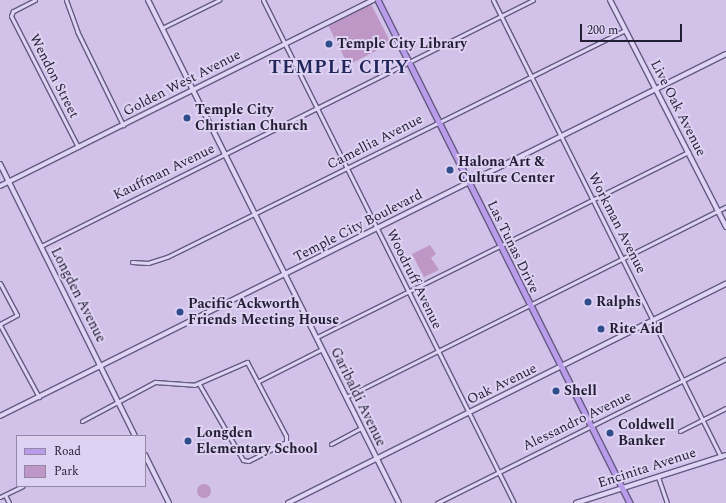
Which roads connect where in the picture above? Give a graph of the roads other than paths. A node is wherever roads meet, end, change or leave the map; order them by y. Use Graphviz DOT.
graph roads {
  1 [pos="34,0"];
  2 [pos="66,0"];
  3 [pos="148,0"];
  4 [pos="219,0"];
  5 [pos="263,0"];
  6 [pos="373,0"];
  7 [pos="378,0"];
  8 [pos="493,0"];
  9 [pos="533,0"];
  10 [pos="610,0"];
  11 [pos="501,16"];
  12 [pos="162,28"];
  13 [pos="626,30"];
  14 [pos="285,44"];
  15 [pos="726,54"];
  16 [pos="409,62"];
  17 [pos="531,76"];
  18 [pos="193,90"];
  19 [pos="656,90"];
  20 [pos="317,108"];
  21 [pos="439,122"];
  22 [pos="123,125"];
  23 [pos="562,138"];
  24 [pos="78,148"];
  25 [pos="688,152"];
  26 [pos="225,154"];
  27 [pos="0,164"];
  28 [pos="347,168"];
  29 [pos="9,182"];
  30 [pos="470,184"];
  31 [pos="0,186"];
  32 [pos="593,199"];
  33 [pos="726,207"];
  34 [pos="718,211"];
  35 [pos="255,214"];
  36 [pos="726,227"];
  37 [pos="377,229"];
  38 [pos="41,246"];
  39 [pos="500,246"];
  40 [pos="622,259"];
  41 [pos="132,262"];
  42 [pos="285,274"];
  43 [pos="0,283"];
  44 [pos="726,284"];
  45 [pos="408,291"];
  46 [pos="530,305"];
  47 [pos="653,321"];
  48 [pos="0,325"];
  49 [pos="317,337"];
  50 [pos="322,349"];
  51 [pos="438,351"];
  52 [pos="726,359"];
  53 [pos="101,366"];
  54 [pos="561,366"];
  55 [pos="258,381"];
  56 [pos="683,381"];
  57 [pos="199,384"];
  58 [pos="39,397"];
  59 [pos="346,397"];
  60 [pos="118,402"];
  61 [pos="726,408"];
  62 [pos="469,413"];
  63 [pos="0,416"];
  64 [pos="702,420"];
  65 [pos="82,421"];
  66 [pos="592,426"];
  67 [pos="361,428"];
  68 [pos="680,431"];
  69 [pos="134,435"];
  70 [pos="331,444"];
  71 [pos="726,455"];
  72 [pos="146,457"];
  73 [pos="721,457"];
  74 [pos="377,458"];
  75 [pos="499,473"];
  76 [pos="658,476"];
  77 [pos="21,487"];
  78 [pos="622,488"];
  79 [pos="5,495"];
  80 [pos="0,497"];
  81 [pos="587,501"];
  82 [pos="9,503"];
  83 [pos="169,503"];
  84 [pos="288,503"];
  85 [pos="399,503"];
  86 [pos="437,503"];
  87 [pos="514,503"];
  88 [pos="576,503"];
  89 [pos="630,503"];
  90 [pos="667,503"];
  1 -- 24 [label="street, Wendon Street"];
  2 -- 22 [label="street"];
  3 -- 12 [label="street, Garibaldi Avenue"];
  4 -- 12 [label="street"];
  5 -- 14 [label="street, Woodruff Avenue"];
  6 -- 14 [label="street, Golden West Avenue"];
  7 -- 16 [label="main road, Las Tunas Drive"];
  8 -- 11 [label="street, Workman Avenue"];
  9 -- 11 [label="street, Kauffman Avenue"];
  10 -- 13 [label="street, Live Oak Avenue"];
  11 -- 16 [label="street, Kauffman Avenue"];
  11 -- 17 [label="street, Workman Avenue"];
  12 -- 18 [label="street, Garibaldi Avenue"];
  13 -- 17 [label="street, Camellia Avenue"];
  13 -- 19 [label="street, Live Oak Avenue"];
  14 -- 18 [label="street, Golden West Avenue"];
  14 -- 20 [label="street, Woodruff Avenue"];
  15 -- 19 [label="street, Temple City Boulevard"];
  16 -- 20 [label="street, Kauffman Avenue"];
  16 -- 21 [label="main road, Las Tunas Drive"];
  17 -- 21 [label="street, Camellia Avenue"];
  17 -- 23 [label="street, Workman Avenue"];
  18 -- 22 [label="street, Golden West Avenue"];
  18 -- 26 [label="street, Garibaldi Avenue"];
  19 -- 23 [label="street, Temple City Boulevard"];
  19 -- 25 [label="street, Live Oak Avenue"];
  20 -- 26 [label="street, Kauffman Avenue"];
  20 -- 28 [label="street, Woodruff Avenue"];
  21 -- 28 [label="street, Camellia Avenue"];
  21 -- 30 [label="main road, Las Tunas Drive"];
  22 -- 24 [label="street, Golden West Avenue"];
  23 -- 30 [label="street, Temple City Boulevard"];
  23 -- 32 [label="street, Workman Avenue"];
  24 -- 29 [label="street, Golden West Avenue"];
  25 -- 32 [label="street"];
  25 -- 34 [label="street, Live Oak Avenue"];
  26 -- 35 [label="street, Garibaldi Avenue"];
  26 -- 38 [label="street, Kauffman Avenue"];
  27 -- 29 [label="street, Longden Avenue"];
  28 -- 35 [label="street, Camellia Avenue"];
  28 -- 37 [label="street, Woodruff Avenue"];
  29 -- 31 [label="street, Golden West Avenue"];
  29 -- 38 [label="street, Longden Avenue"];
  30 -- 37 [label="street, Temple City Boulevard"];
  30 -- 39 [label="main road, Las Tunas Drive"];
  32 -- 39 [label="street"];
  32 -- 40 [label="street, Workman Avenue"];
  33 -- 34 [label="street"];
  34 -- 36 [label="street, Live Oak Avenue"];
  34 -- 40 [label="street"];
  35 -- 41 [label="street, Camellia Avenue"];
  35 -- 42 [label="street, Garibaldi Avenue"];
  37 -- 42 [label="street, Temple City Boulevard"];
  37 -- 45 [label="street, Woodruff Avenue"];
  38 -- 53 [label="street, Longden Avenue"];
  39 -- 45 [label="street"];
  39 -- 46 [label="main road, Las Tunas Drive"];
  40 -- 46 [label="street"];
  40 -- 47 [label="street, Workman Avenue"];
  42 -- 49 [label="street, Garibaldi Avenue"];
  42 -- 53 [label="street, Temple City Boulevard"];
  43 -- 48 [label="street"];
  44 -- 47 [label="street, Oak Avenue"];
  45 -- 49 [label="street"];
  45 -- 51 [label="street, Woodruff Avenue"];
  46 -- 51 [label="street"];
  46 -- 54 [label="main road, Las Tunas Drive"];
  47 -- 54 [label="street, Oak Avenue"];
  47 -- 56 [label="street, Workman Avenue"];
  48 -- 58 [label="street"];
  49 -- 50 [label="street, Garibaldi Avenue"];
  50 -- 55 [label="street"];
  50 -- 59 [label="street, Garibaldi Avenue"];
  51 -- 59 [label="street"];
  51 -- 62 [label="street, Woodruff Avenue"];
  52 -- 56 [label="street, Alessandro Avenue"];
  53 -- 58 [label="street, Temple City Boulevard"];
  53 -- 60 [label="street, Longden Avenue"];
  54 -- 62 [label="street, Oak Avenue"];
  54 -- 66 [label="main road, Las Tunas Drive"];
  55 -- 57 [label="street"];
  55 -- 57 [label="street"];
  56 -- 64 [label="street, Workman Avenue"];
  56 -- 66 [label="street, Alessandro Avenue"];
  57 -- 60 [label="street"];
  58 -- 63 [label="street, Temple City Boulevard"];
  59 -- 67 [label="street, Garibaldi Avenue"];
  60 -- 65 [label="street"];
  60 -- 69 [label="street, Longden Avenue"];
  61 -- 64 [label="street"];
  62 -- 74 [label="street, Oak Avenue"];
  62 -- 75 [label="street, Woodruff Avenue"];
  64 -- 68 [label="street"];
  64 -- 73 [label="street, Workman Avenue"];
  66 -- 75 [label="street, Alessandro Avenue"];
  66 -- 78 [label="main road, Las Tunas Drive"];
  67 -- 70 [label="street"];
  67 -- 74 [label="street, Garibaldi Avenue"];
  71 -- 73 [label="street, Encinita Avenue"];
  72 -- 83 [label="street"];
  73 -- 76 [label="street, Encinita Avenue"];
  74 -- 84 [label="street, Oak Avenue"];
  74 -- 85 [label="street, Garibaldi Avenue"];
  75 -- 86 [label="street, Alessandro Avenue"];
  75 -- 87 [label="street, Woodruff Avenue"];
  76 -- 78 [label="street, Encinita Avenue"];
  76 -- 90 [label="street"];
  77 -- 79 [label="street"];
  78 -- 81 [label="street, Encinita Avenue"];
  78 -- 89 [label="main road, Las Tunas Drive"];
  79 -- 80 [label="street"];
  79 -- 82 [label="street"];
  81 -- 88 [label="street, Encinita Avenue"];
}
